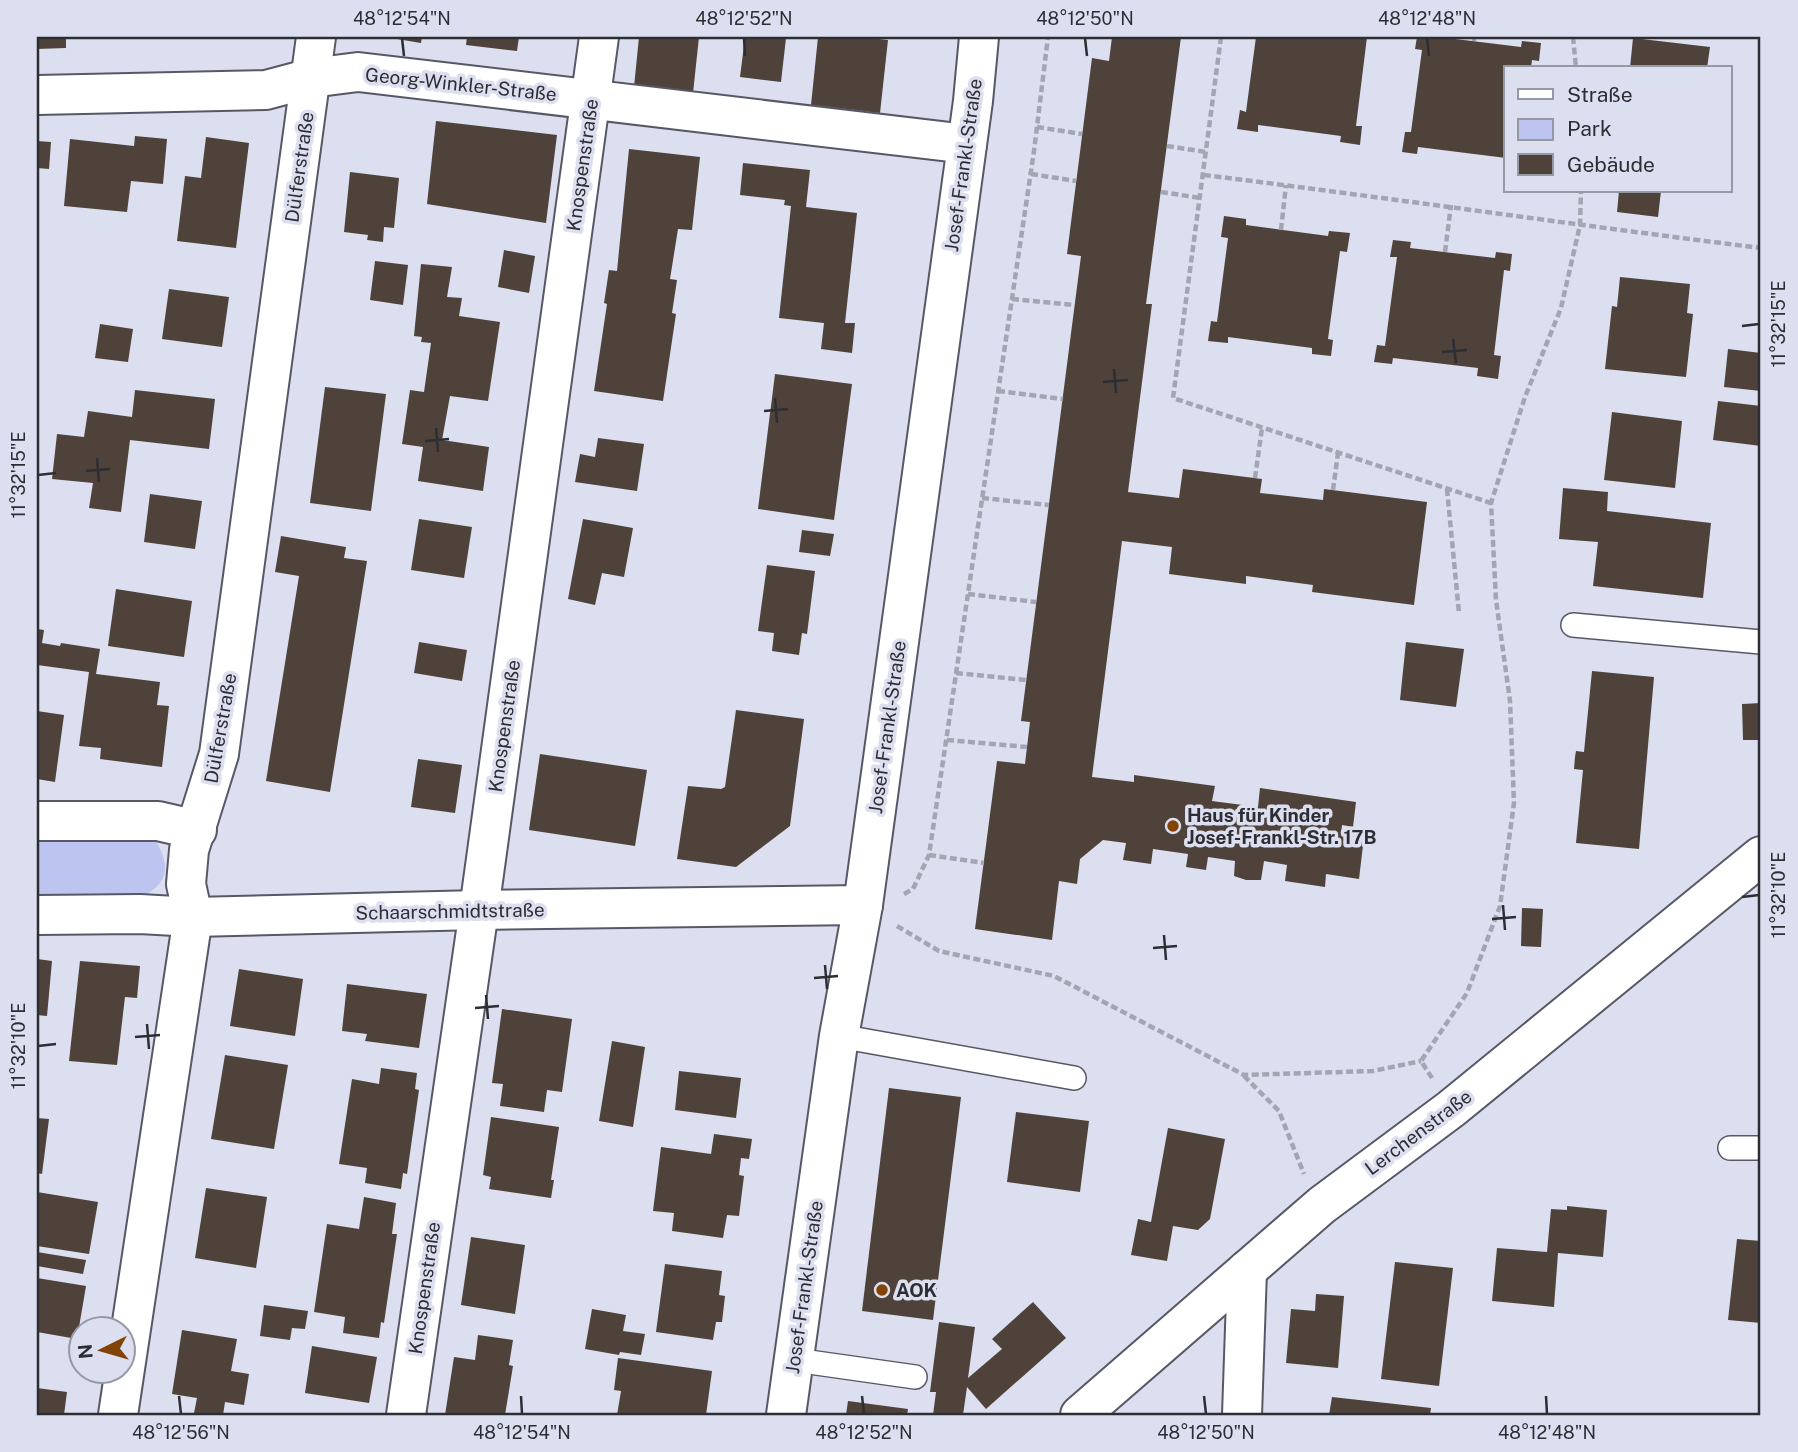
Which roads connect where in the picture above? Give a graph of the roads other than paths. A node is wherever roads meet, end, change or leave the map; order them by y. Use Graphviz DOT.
graph roads {
  1 [pos="316,37"];
  2 [pos="599,37"];
  3 [pos="979,37"];
  4 [pos="311,78"];
  5 [pos="37,95"];
  6 [pos="591,99"];
  7 [pos="967,144"];
  8 [pos="1573,625"];
  9 [pos="1761,642"];
  10 [pos="37,821"];
  11 [pos="197,830"];
  12 [pos="1761,856"];
  13 [pos="863,905"];
  14 [pos="479,910"];
  15 [pos="37,915"];
  16 [pos="194,917"];
  17 [pos="839,1036"];
  18 [pos="1074,1078"];
  19 [pos="1730,1147"];
  20 [pos="1761,1148"];
  21 [pos="1247,1270"];
  22 [pos="795,1360"];
  23 [pos="915,1377"];
  24 [pos="118,1415"];
  25 [pos="406,1415"];
  26 [pos="786,1415"];
  27 [pos="1080,1415"];
  28 [pos="1242,1415"];
  1 -- 4 [label="street, Dülferstraße"];
  2 -- 6 [label="street, Knospenstraße"];
  3 -- 7 [label="street, Josef-Frankl-Straße"];
  4 -- 5 [label="street, Georg-Winkler-Straße"];
  4 -- 6 [label="street, Georg-Winkler-Straße"];
  4 -- 11 [label="street, Dülferstraße"];
  6 -- 7 [label="street, Georg-Winkler-Straße"];
  6 -- 14 [label="street, Knospenstraße"];
  7 -- 13 [label="street, Josef-Frankl-Straße"];
  8 -- 9 [label="lane"];
  10 -- 11 [label="street"];
  11 -- 16 [label="street, Dülferstraße"];
  12 -- 21 [label="street, Lerchenstraße"];
  13 -- 14 [label="street, Schaarschmidtstraße"];
  13 -- 17 [label="street, Josef-Frankl-Straße"];
  14 -- 16 [label="street, Schaarschmidtstraße"];
  14 -- 25 [label="street, Knospenstraße"];
  15 -- 16 [label="street, Schaarschmidtstraße"];
  16 -- 24 [label="street, Dülferstraße"];
  17 -- 18 [label="lane"];
  17 -- 22 [label="street, Josef-Frankl-Straße"];
  19 -- 20 [label="lane"];
  21 -- 27 [label="street, Lerchenstraße"];
  21 -- 28 [label="street"];
  22 -- 23 [label="lane"];
  22 -- 26 [label="street, Josef-Frankl-Straße"];
}
